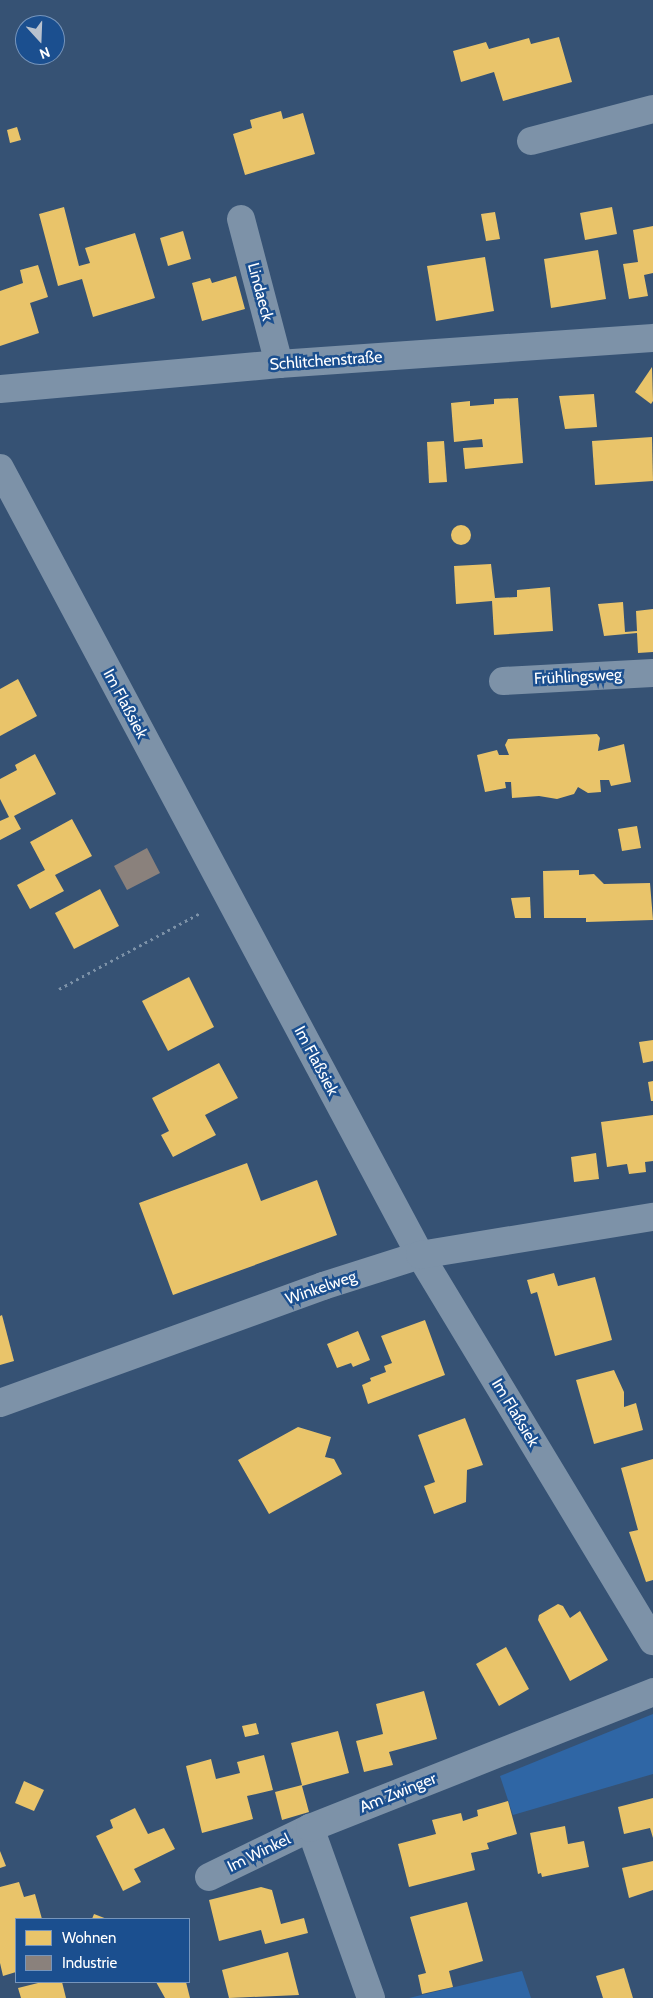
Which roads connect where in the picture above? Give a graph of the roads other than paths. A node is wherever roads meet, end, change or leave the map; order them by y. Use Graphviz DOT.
graph roads {
  1 [pos="653,109"];
  2 [pos="531,141"];
  3 [pos="241,219"];
  4 [pos="653,338"];
  5 [pos="279,364"];
  6 [pos="0,389"];
  7 [pos="0,468"];
  8 [pos="653,673"];
  9 [pos="503,681"];
  10 [pos="652,1220"];
  11 [pos="420,1255"];
  12 [pos="0,1403"];
  13 [pos="653,1641"];
  14 [pos="653,1692"];
  15 [pos="310,1828"];
  16 [pos="208,1877"];
  17 [pos="371,1998"];
  1 -- 2 [label="street"];
  3 -- 5 [label="street, Lindaeck"];
  4 -- 5 [label="street, Schlitchenstraße"];
  5 -- 6 [label="street, Schlitchenstraße"];
  7 -- 11 [label="street, Im Flaßsiek"];
  8 -- 9 [label="street, Frühlingsweg"];
  10 -- 11 [label="street, Winkelweg"];
  11 -- 12 [label="street, Winkelweg"];
  11 -- 13 [label="street, Im Flaßsiek"];
  14 -- 15 [label="street, Am Zwinger"];
  15 -- 16 [label="street, Im Winkel"];
  15 -- 17 [label="street"];
}
